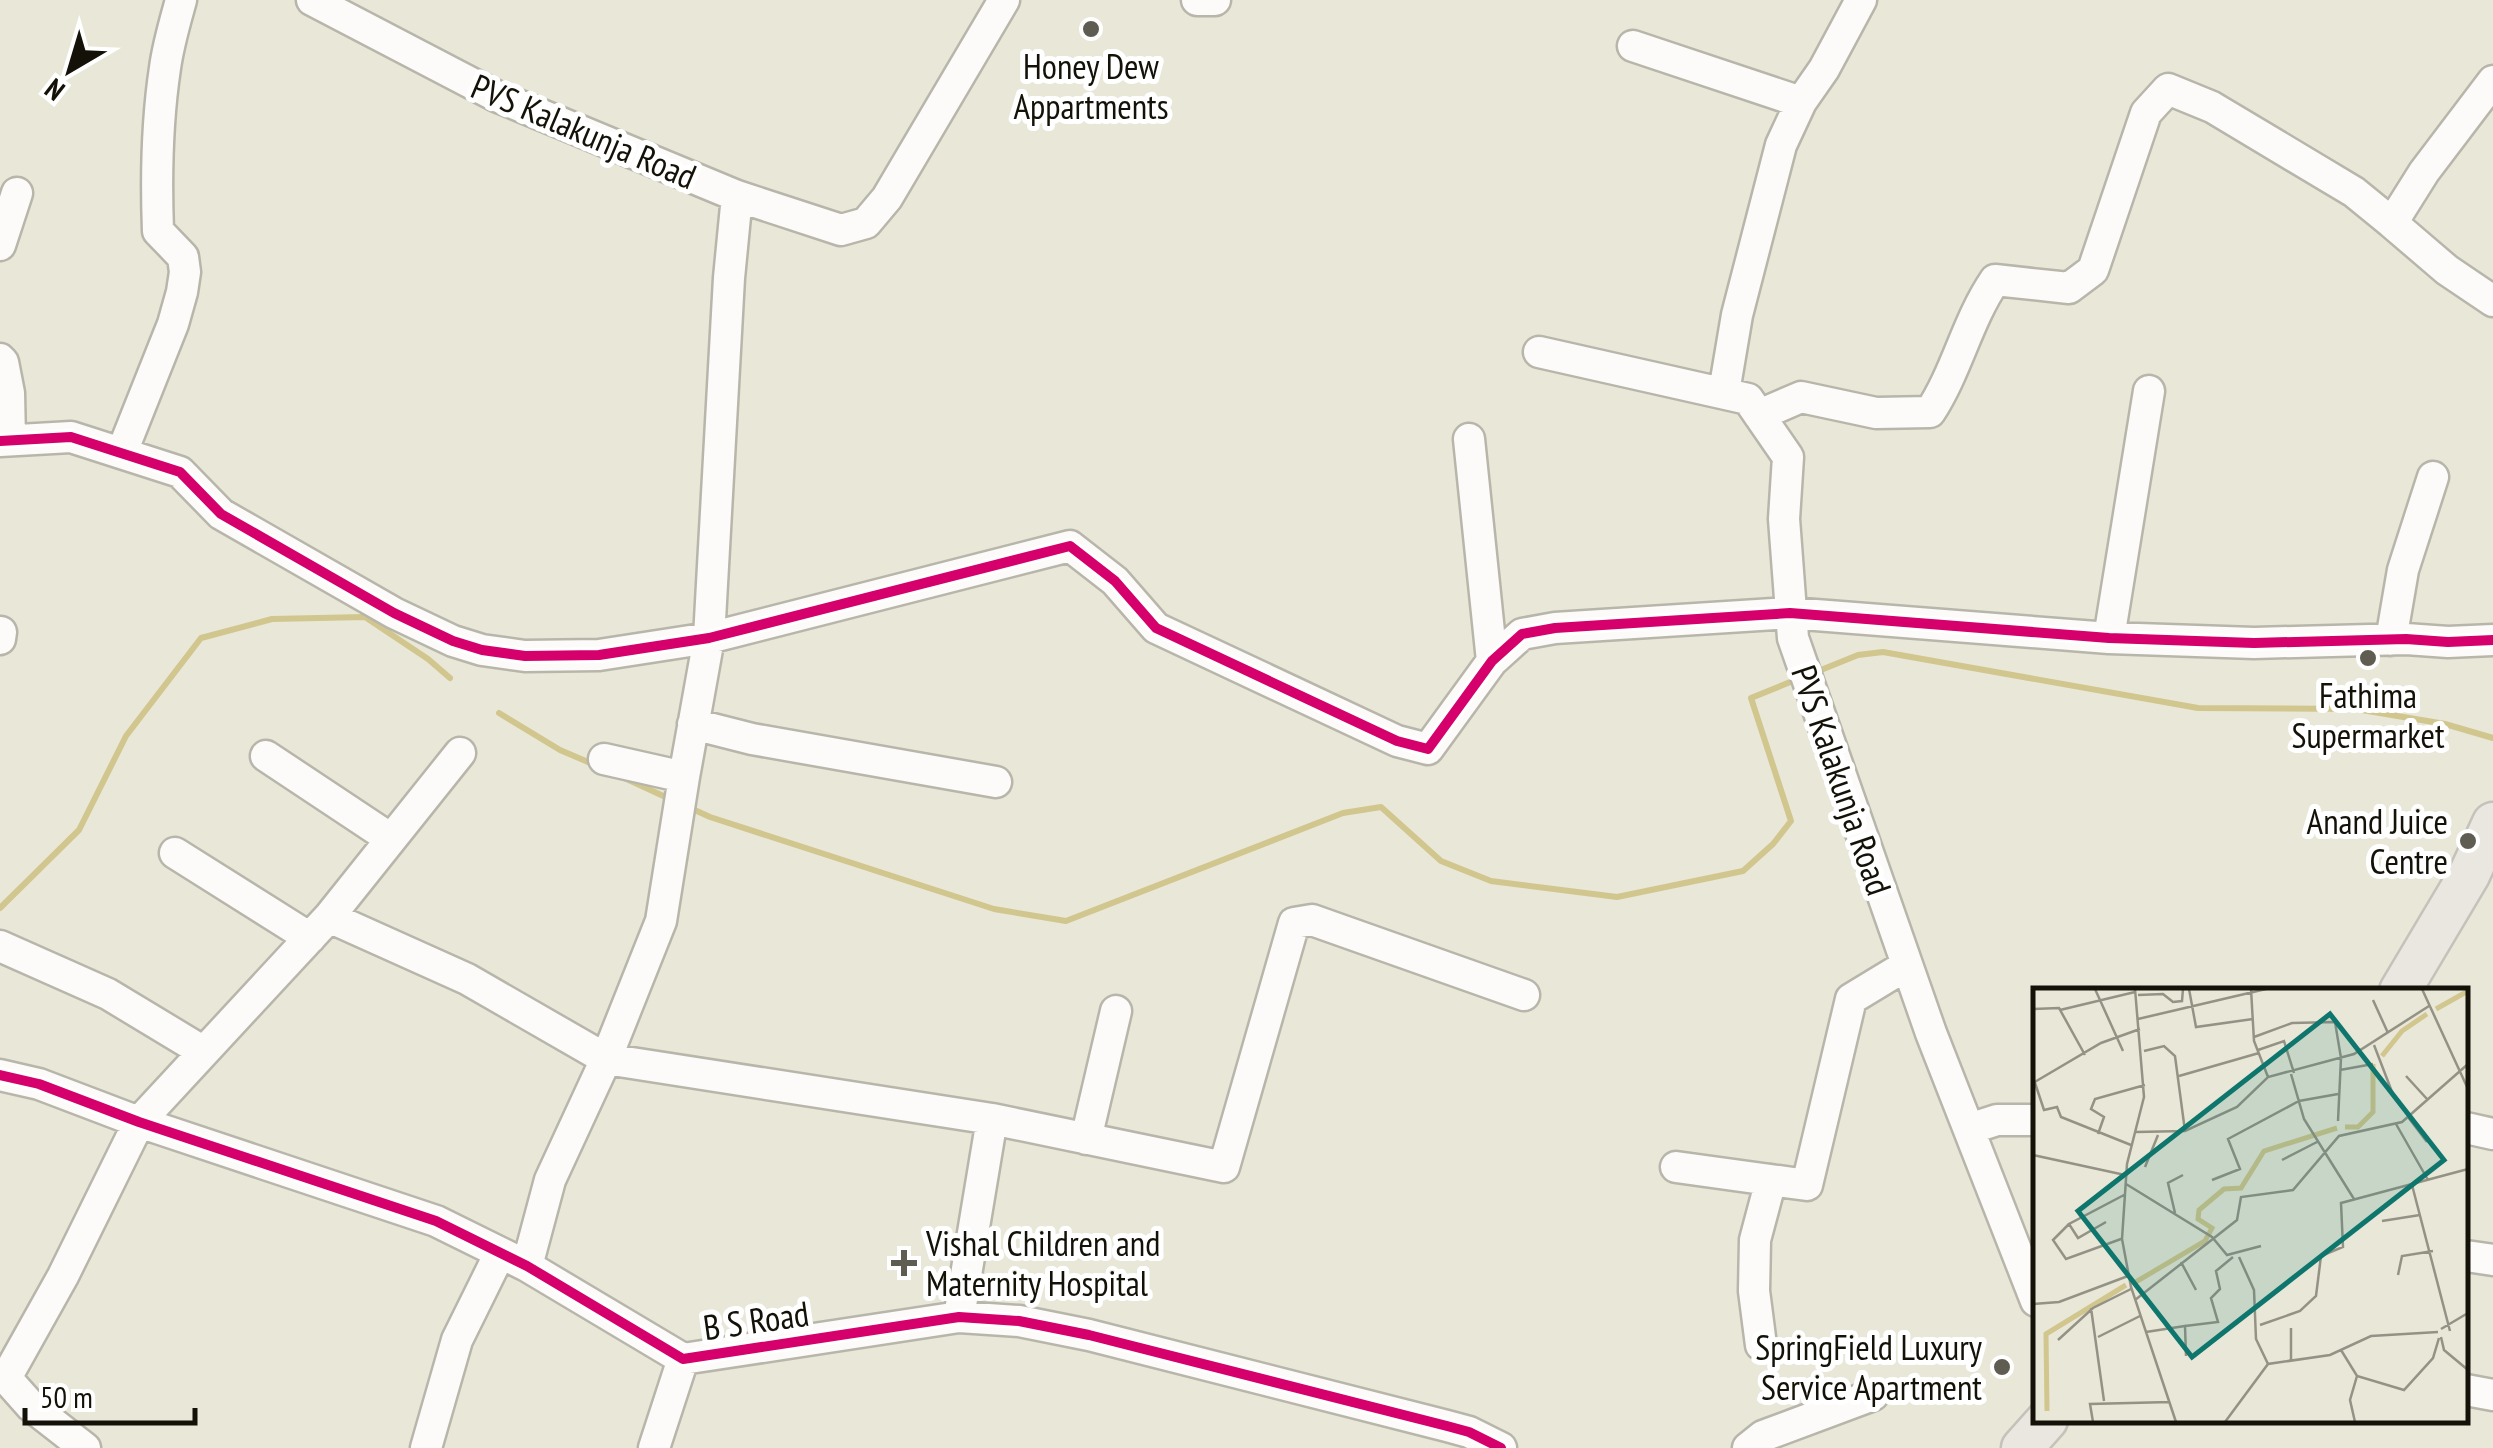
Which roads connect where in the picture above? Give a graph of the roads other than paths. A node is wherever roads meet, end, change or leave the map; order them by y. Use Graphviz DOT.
graph roads {
  1 [pos="180,0"];
  2 [pos="313,0"];
  3 [pos="1004,0"];
  4 [pos="1197,0"];
  5 [pos="1216,0"];
  6 [pos="1860,0"];
  7 [pos="1633,46"];
  8 [pos="2493,81"];
  9 [pos="1801,102"];
  10 [pos="16,192"];
  11 [pos="737,196"];
  12 [pos="2392,223"];
  13 [pos="0,245"];
  14 [pos="2493,300"];
  15 [pos="1539,352"];
  16 [pos="0,359"];
  17 [pos="2149,391"];
  18 [pos="1724,392"];
  19 [pos="1759,415"];
  20 [pos="1469,439"];
  21 [pos="5,440"];
  22 [pos="122,452"];
  23 [pos="2433,477"];
  24 [pos="1792,626"];
  25 [pos="710,638"];
  26 [pos="2109,638"];
  27 [pos="2392,640"];
  28 [pos="2493,640"];
  29 [pos="1492,661"];
  30 [pos="693,724"];
  31 [pos="460,753"];
  32 [pos="266,756"];
  33 [pos="604,759"];
  34 [pos="683,782"];
  35 [pos="996,782"];
  36 [pos="2493,823"];
  37 [pos="391,839"];
  38 [pos="176,852"];
  39 [pos="320,927"];
  40 [pos="0,946"];
  41 [pos="1906,966"];
  42 [pos="2401,988"];
  43 [pos="1524,995"];
  44 [pos="1116,1011"];
  45 [pos="204,1052"];
  46 [pos="606,1059"];
  47 [pos="0,1075"];
  48 [pos="992,1119"];
  49 [pos="2033,1120"];
  50 [pos="139,1122"];
  51 [pos="2468,1128"];
  52 [pos="1969,1130"];
  53 [pos="2493,1134"];
  54 [pos="1086,1138"];
  55 [pos="1676,1168"];
  56 [pos="1771,1180"];
  57 [pos="2468,1256"];
  58 [pos="514,1260"];
  59 [pos="2493,1260"];
  60 [pos="2033,1293"];
  61 [pos="959,1316"];
  62 [pos="1761,1344"];
  63 [pos="683,1359"];
  64 [pos="2468,1390"];
  65 [pos="1873,1395"];
  66 [pos="2493,1395"];
  67 [pos="1441,1437"];
  68 [pos="85,1448"];
  69 [pos="426,1448"];
  70 [pos="654,1448"];
  71 [pos="1501,1448"];
  72 [pos="1748,1448"];
  1 -- 22 [label="street"];
  2 -- 11 [label="street, PVS Kalakunja Road"];
  3 -- 11 [label="street, PVS Kalakunja Road"];
  4 -- 5 [label="street"];
  6 -- 9 [label="street"];
  7 -- 9 [label="street"];
  8 -- 12 [label="street"];
  9 -- 18 [label="street"];
  10 -- 13 [label="street"];
  11 -- 25 [label="street"];
  12 -- 14 [label="street"];
  12 -- 19 [label="street"];
  15 -- 18 [label="street, PVS Kalakunja Road"];
  16 -- 21 [label="street"];
  17 -- 26 [label="street"];
  18 -- 19 [label="street, PVS Kalakunja Road"];
  19 -- 24 [label="street, PVS Kalakunja Road"];
  20 -- 29 [label="street"];
  21 -- 22 [label="street"];
  22 -- 25 [label="street"];
  23 -- 27 [label="street"];
  24 -- 26 [label="street"];
  24 -- 29 [label="street"];
  24 -- 41 [label="street, PVS Kalakunja Road"];
  25 -- 29 [label="street"];
  25 -- 30 [label="street"];
  26 -- 27 [label="street"];
  27 -- 28 [label="street"];
  30 -- 34 [label="street"];
  30 -- 35 [label="street"];
  31 -- 37 [label="street"];
  32 -- 37 [label="street"];
  33 -- 34 [label="street"];
  34 -- 46 [label="street"];
  36 -- 42 [label="main road"];
  37 -- 39 [label="street"];
  38 -- 39 [label="street"];
  39 -- 45 [label="street"];
  39 -- 46 [label="street"];
  40 -- 45 [label="street"];
  41 -- 52 [label="street, PVS Kalakunja Road"];
  41 -- 56 [label="street"];
  43 -- 54 [label="street"];
  44 -- 54 [label="street"];
  45 -- 50 [label="street"];
  46 -- 48 [label="street"];
  46 -- 58 [label="street"];
  47 -- 50 [label="street, B S Road"];
  48 -- 54 [label="street"];
  48 -- 61 [label="street"];
  49 -- 52 [label="street"];
  50 -- 58 [label="street, B S Road"];
  50 -- 68 [label="street"];
  51 -- 53 [label="street"];
  52 -- 60 [label="street, PVS Kalakunja Road"];
  55 -- 56 [label="street"];
  56 -- 62 [label="street"];
  57 -- 59 [label="street"];
  58 -- 63 [label="street, B S Road"];
  58 -- 69 [label="street"];
  61 -- 63 [label="street, B S Road"];
  61 -- 67 [label="street, B S Road"];
  63 -- 70 [label="street"];
  64 -- 66 [label="street"];
  65 -- 72 [label="street"];
  67 -- 71 [label="street, B S Road"];
}
